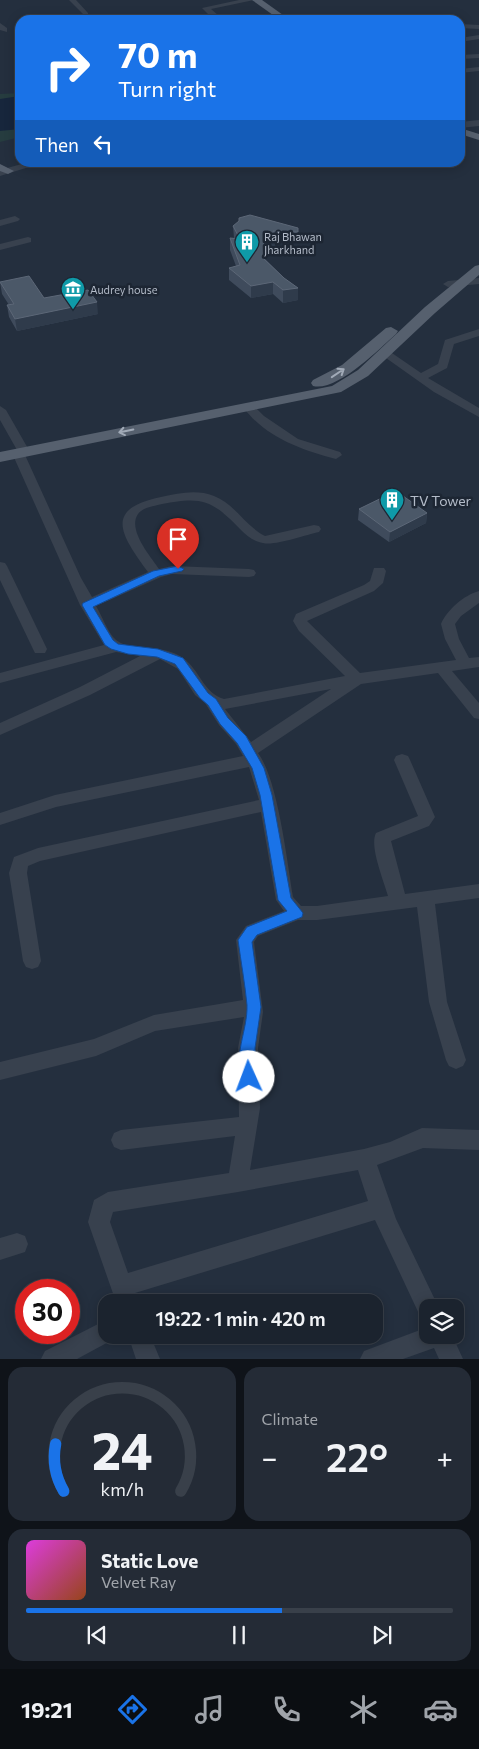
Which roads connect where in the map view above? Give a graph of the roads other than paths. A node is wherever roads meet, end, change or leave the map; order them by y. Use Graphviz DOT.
graph roads {
  1 [pos="72,0"];
  2 [pos="251,0"];
  3 [pos="256,0"];
  4 [pos="86,14"];
  5 [pos="213,15"];
  6 [pos="282,15"];
  7 [pos="465,26"];
  8 [pos="479,27"];
  9 [pos="478,39"];
  10 [pos="465,40"];
  11 [pos="479,56"];
  12 [pos="465,57"];
  13 [pos="479,69"];
  14 [pos="465,70"];
  15 [pos="479,124"];
  16 [pos="465,129"];
  17 [pos="465,133"];
  18 [pos="465,134"];
  19 [pos="479,137"];
  20 [pos="479,144"];
  21 [pos="18,167"];
  22 [pos="3,170"];
  23 [pos="16,219"];
  24 [pos="0,223"];
  25 [pos="28,240"];
  26 [pos="0,247"];
  27 [pos="479,258"];
  28 [pos="468,277"];
  29 [pos="479,332"];
  30 [pos="385,353"];
  31 [pos="420,378"];
  32 [pos="249,407"];
  33 [pos="0,410"];
  34 [pos="479,413"];
  35 [pos="0,444"];
  36 [pos="19,449"];
  37 [pos="336,455"];
  38 [pos="0,457"];
  39 [pos="314,528"];
  40 [pos="0,566"];
  41 [pos="379,571"];
  42 [pos="249,573"];
  43 [pos="156,574"];
  44 [pos="479,596"];
  45 [pos="87,605"];
  46 [pos="114,647"];
  47 [pos="40,649"];
  48 [pos="158,653"];
  49 [pos="472,663"];
  50 [pos="441,667"];
  51 [pos="0,678"];
  52 [pos="357,679"];
  53 [pos="212,702"];
  54 [pos="479,714"];
  55 [pos="0,729"];
  56 [pos="252,756"];
  57 [pos="402,760"];
  58 [pos="268,804"];
  59 [pos="0,819"];
  60 [pos="479,891"];
  61 [pos="424,898"];
  62 [pos="399,902"];
  63 [pos="297,913"];
  64 [pos="32,961"];
  65 [pos="254,1007"];
  66 [pos="456,1060"];
  67 [pos="0,1071"];
  68 [pos="248,1124"];
  69 [pos="121,1140"];
  70 [pos="479,1140"];
  71 [pos="364,1159"];
  72 [pos="238,1182"];
  73 [pos="382,1207"];
  74 [pos="124,1294"];
  75 [pos="424,1299"];
  76 [pos="98,1335"];
  77 [pos="419,1342"];
  78 [pos="142,1344"];
  79 [pos="444,1344"];
  80 [pos="53,1359"];
  81 [pos="148,1359"];
  82 [pos="372,1359"];
  83 [pos="451,1359"];
  1 -- 4 [label="street"];
  2 -- 5 [label="street"];
  3 -- 6 [label="main road"];
  7 -- 8 [label="street"];
  9 -- 10 [label="street"];
  11 -- 12 [label="street"];
  13 -- 14 [label="street"];
  15 -- 16 [label="street"];
  17 -- 19 [label="main road"];
  18 -- 20 [label="main road"];
  21 -- 22 [label="street"];
  23 -- 24 [label="street"];
  25 -- 26 [label="street"];
  27 -- 28 [label="main road"];
  28 -- 30 [label="main road"];
  36 -- 28 [label="main road, one-way"];
  29 -- 31 [label="street"];
  30 -- 31 [label="street"];
  30 -- 32 [label="main road"];
  31 -- 34 [label="street"];
  32 -- 36 [label="main road, one-way"];
  32 -- 37 [label="street"];
  33 -- 36 [label="street"];
  35 -- 36 [label="main road"];
  36 -- 38 [label="main road"];
  36 -- 45 [label="street"];
  39 -- 43 [label="street"];
  40 -- 47 [label="street"];
  41 -- 52 [label="street"];
  42 -- 43 [label="street"];
  43 -- 45 [label="street"];
  44 -- 49 [label="street"];
  45 -- 46 [label="street"];
  46 -- 48 [label="street"];
  46 -- 51 [label="street"];
  48 -- 53 [label="street"];
  48 -- 55 [label="street"];
  49 -- 50 [label="street"];
  50 -- 52 [label="street"];
  50 -- 54 [label="street"];
  52 -- 53 [label="street"];
  52 -- 56 [label="street"];
  53 -- 56 [label="street"];
  56 -- 58 [label="street"];
  56 -- 59 [label="street"];
  57 -- 62 [label="street"];
  58 -- 63 [label="street"];
  58 -- 64 [label="street"];
  60 -- 61 [label="street"];
  61 -- 62 [label="street"];
  61 -- 66 [label="street"];
  62 -- 63 [label="street"];
  63 -- 65 [label="street"];
  65 -- 67 [label="street"];
  65 -- 68 [label="street"];
  68 -- 69 [label="street"];
  68 -- 72 [label="street"];
  70 -- 71 [label="street"];
  71 -- 72 [label="street"];
  71 -- 73 [label="street"];
  72 -- 74 [label="street"];
  73 -- 74 [label="street"];
  73 -- 75 [label="street"];
  76 -- 80 [label="street"];
  77 -- 82 [label="street"];
  78 -- 81 [label="street"];
  79 -- 83 [label="street"];
}
